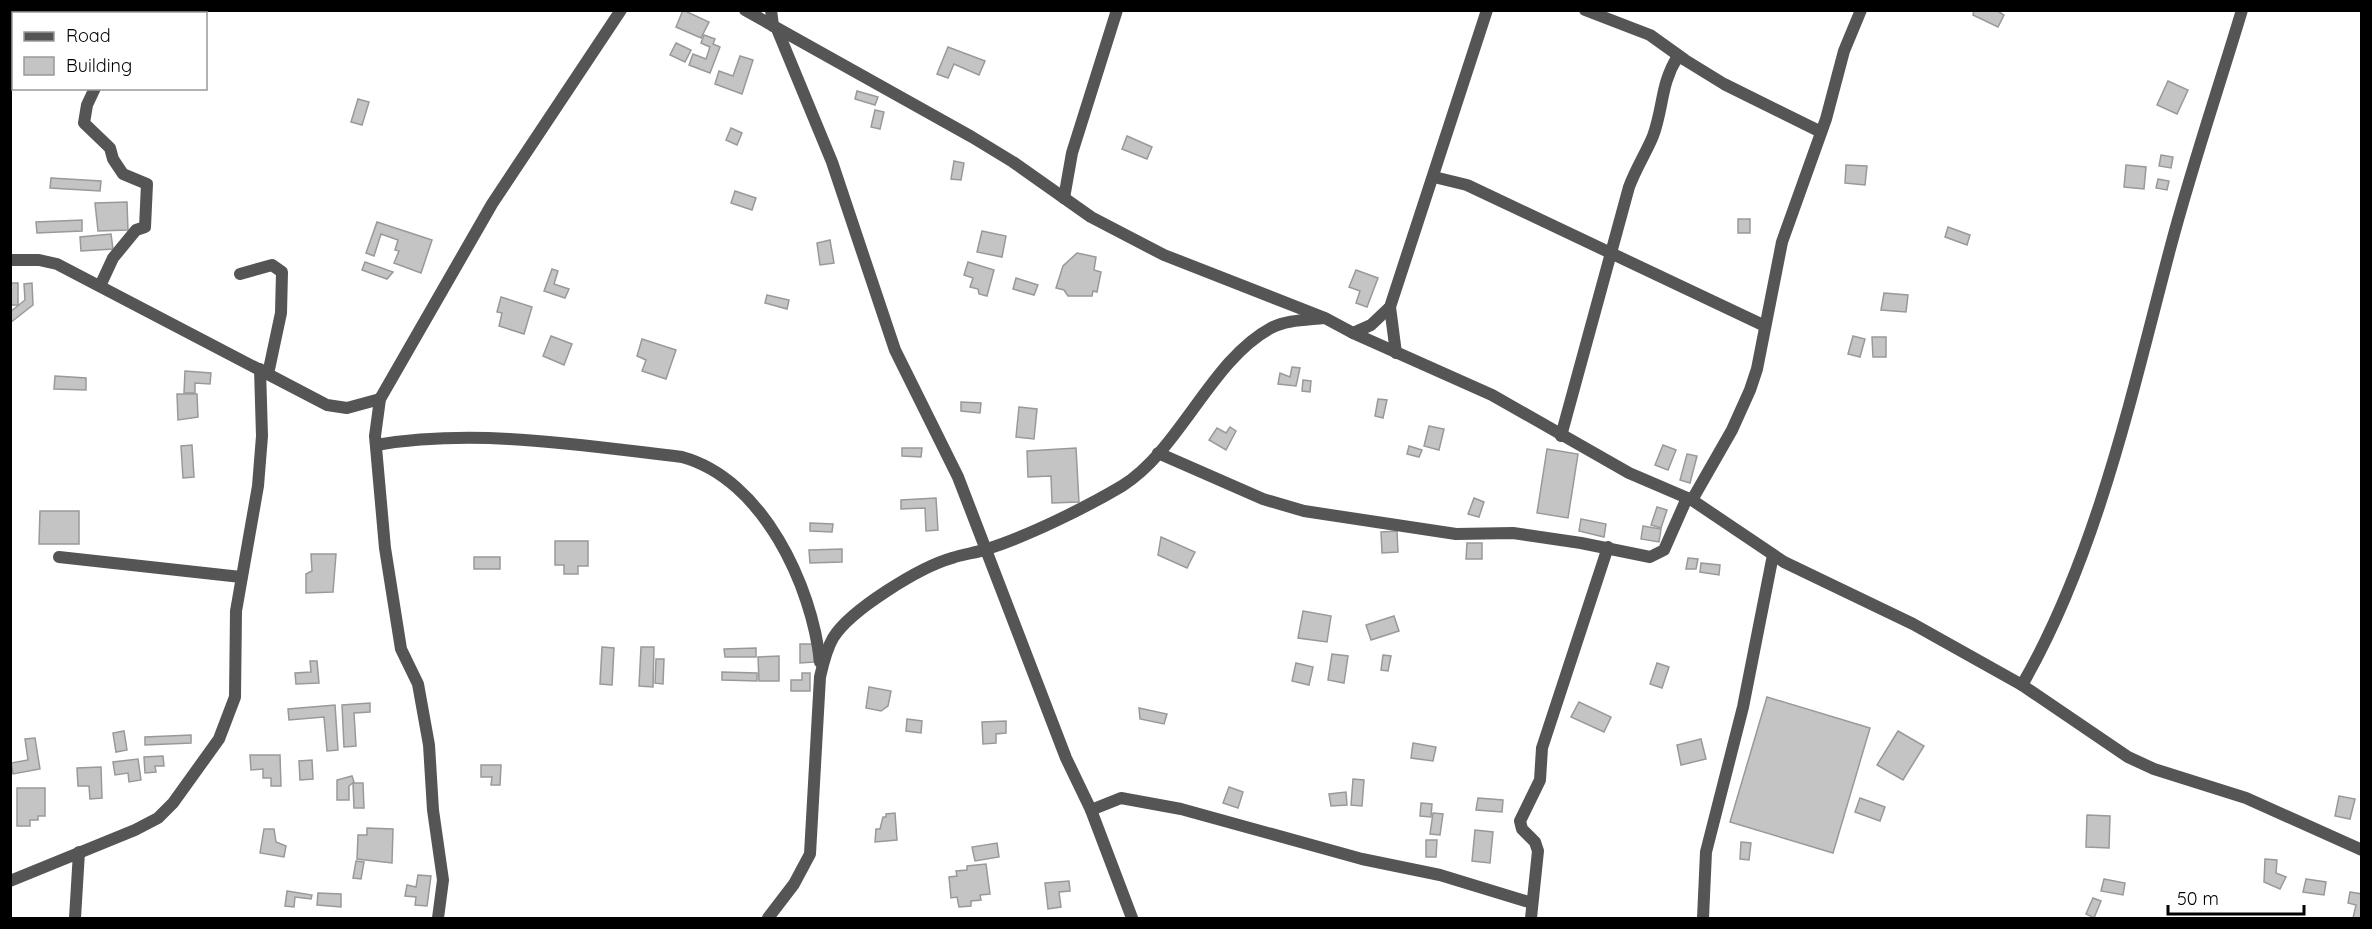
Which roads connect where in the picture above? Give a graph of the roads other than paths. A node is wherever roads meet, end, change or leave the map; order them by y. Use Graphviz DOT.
graph roads {
  1 [pos="621,10"];
  2 [pos="745,10"];
  3 [pos="771,10"];
  4 [pos="1117,10"];
  5 [pos="1487,10"];
  6 [pos="1585,10"];
  7 [pos="1861,10"];
  8 [pos="2242,10"];
  9 [pos="775,27"];
  10 [pos="1678,56"];
  11 [pos="94,90"];
  12 [pos="1821,132"];
  13 [pos="1434,177"];
  14 [pos="1064,198"];
  15 [pos="1610,253"];
  16 [pos="10,260"];
  17 [pos="240,274"];
  18 [pos="100,286"];
  19 [pos="1390,307"];
  20 [pos="1325,318"];
  21 [pos="1765,326"];
  22 [pos="1353,333"];
  23 [pos="1396,352"];
  24 [pos="264,372"];
  25 [pos="380,399"];
  26 [pos="1561,436"];
  27 [pos="376,445"];
  28 [pos="1158,453"];
  29 [pos="1690,499"];
  30 [pos="1608,547"];
  31 [pos="988,549"];
  32 [pos="1773,555"];
  33 [pos="59,557"];
  34 [pos="241,577"];
  35 [pos="821,671"];
  36 [pos="2022,685"];
  37 [pos="1091,810"];
  38 [pos="2361,850"];
  39 [pos="80,852"];
  40 [pos="10,881"];
  41 [pos="1532,903"];
  42 [pos="75,918"];
  43 [pos="438,918"];
  44 [pos="768,918"];
  45 [pos="1132,918"];
  46 [pos="1531,918"];
  47 [pos="1703,918"];
  1 -- 25 [label="street"];
  2 -- 9 [label="street"];
  3 -- 9 [label="street"];
  4 -- 14 [label="street"];
  5 -- 13 [label="street"];
  6 -- 10 [label="street"];
  7 -- 12 [label="street"];
  8 -- 36 [label="street"];
  9 -- 14 [label="street"];
  9 -- 31 [label="street"];
  10 -- 12 [label="street"];
  10 -- 15 [label="street"];
  11 -- 18 [label="street"];
  12 -- 21 [label="street"];
  13 -- 15 [label="street"];
  13 -- 19 [label="street"];
  14 -- 20 [label="street"];
  15 -- 21 [label="street"];
  15 -- 26 [label="street"];
  16 -- 18 [label="street"];
  17 -- 24 [label="street"];
  18 -- 24 [label="street"];
  19 -- 22 [label="street"];
  19 -- 23 [label="street"];
  20 -- 22 [label="street"];
  20 -- 28 [label="street"];
  21 -- 29 [label="street"];
  22 -- 23 [label="street"];
  23 -- 26 [label="street"];
  24 -- 25 [label="street"];
  24 -- 34 [label="street"];
  25 -- 27 [label="street"];
  26 -- 29 [label="street"];
  27 -- 35 [label="street"];
  27 -- 43 [label="street"];
  28 -- 30 [label="street"];
  28 -- 31 [label="street"];
  29 -- 30 [label="street"];
  29 -- 32 [label="street"];
  30 -- 41 [label="street"];
  31 -- 35 [label="street"];
  31 -- 37 [label="street"];
  32 -- 36 [label="street"];
  32 -- 47 [label="street"];
  33 -- 34 [label="street"];
  34 -- 39 [label="street"];
  35 -- 44 [label="street"];
  36 -- 38 [label="street"];
  37 -- 41 [label="street"];
  37 -- 45 [label="street"];
  39 -- 40 [label="street"];
  39 -- 42 [label="street"];
  41 -- 46 [label="street"];
}
